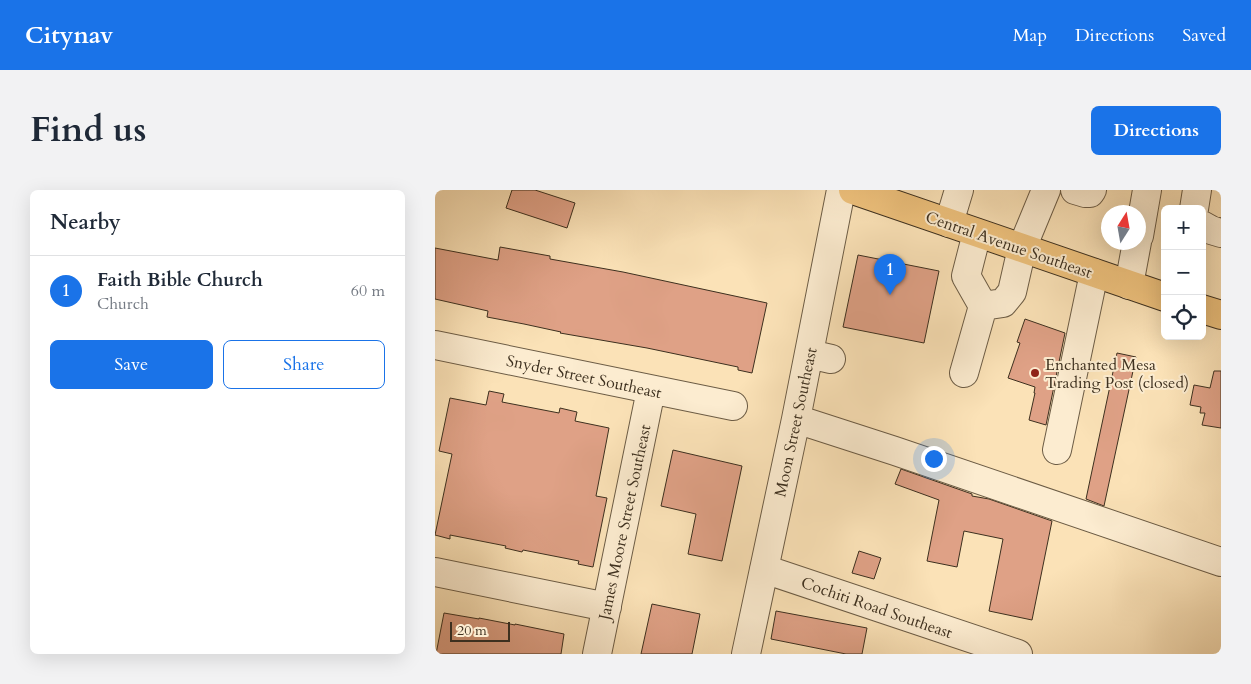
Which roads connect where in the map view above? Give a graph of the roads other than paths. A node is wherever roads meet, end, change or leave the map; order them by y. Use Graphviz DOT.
graph roads {
  1 [pos="841,190"];
  2 [pos="853,190"];
  3 [pos="959,190"];
  4 [pos="1046,190"];
  5 [pos="1075,190"];
  6 [pos="1092,190"];
  7 [pos="1147,190"];
  8 [pos="1197,190"];
  9 [pos="1144,205"];
  10 [pos="1195,205"];
  11 [pos="949,223"];
  12 [pos="1206,227"];
  13 [pos="1221,232"];
  14 [pos="977,233"];
  15 [pos="1022,248"];
  16 [pos="1136,250"];
  17 [pos="1094,273"];
  18 [pos="1129,285"];
  19 [pos="1161,296"];
  20 [pos="983,306"];
  21 [pos="1206,310"];
  22 [pos="1221,315"];
  23 [pos="435,345"];
  24 [pos="964,373"];
  25 [pos="651,390"];
  26 [pos="733,406"];
  27 [pos="796,419"];
  28 [pos="1057,450"];
  29 [pos="1221,562"];
  30 [pos="764,569"];
  31 [pos="435,572"];
  32 [pos="607,607"];
  33 [pos="597,654"];
  34 [pos="747,654"];
  35 [pos="1018,654"];
  1 -- 27 [label="street, Moon Street Southeast"];
  2 -- 11 [label="main road, Central Avenue Southeast"];
  3 -- 11 [label="street"];
  4 -- 15 [label="street"];
  5 -- 6 [label="street"];
  7 -- 9 [label="street"];
  8 -- 10 [label="street"];
  11 -- 14 [label="main road, Central Avenue Southeast"];
  12 -- 13 [label="street"];
  14 -- 15 [label="main road, Central Avenue Southeast"];
  14 -- 20 [label="street"];
  15 -- 17 [label="main road, Central Avenue Southeast"];
  15 -- 20 [label="street"];
  16 -- 18 [label="street"];
  17 -- 18 [label="main road, Central Avenue Southeast"];
  17 -- 28 [label="street"];
  18 -- 19 [label="main road, Central Avenue Southeast"];
  20 -- 24 [label="street"];
  21 -- 22 [label="main road"];
  23 -- 25 [label="street, Snyder Street Southeast"];
  25 -- 26 [label="street, Snyder Street Southeast"];
  25 -- 32 [label="street, James Moore Street Southeast"];
  27 -- 29 [label="street"];
  27 -- 30 [label="street, Moon Street Southeast"];
  30 -- 34 [label="street, Moon Street Southeast"];
  30 -- 35 [label="street, Cochiti Road Southeast"];
  31 -- 32 [label="street"];
  32 -- 33 [label="street, James Moore Street Southeast"];
}
